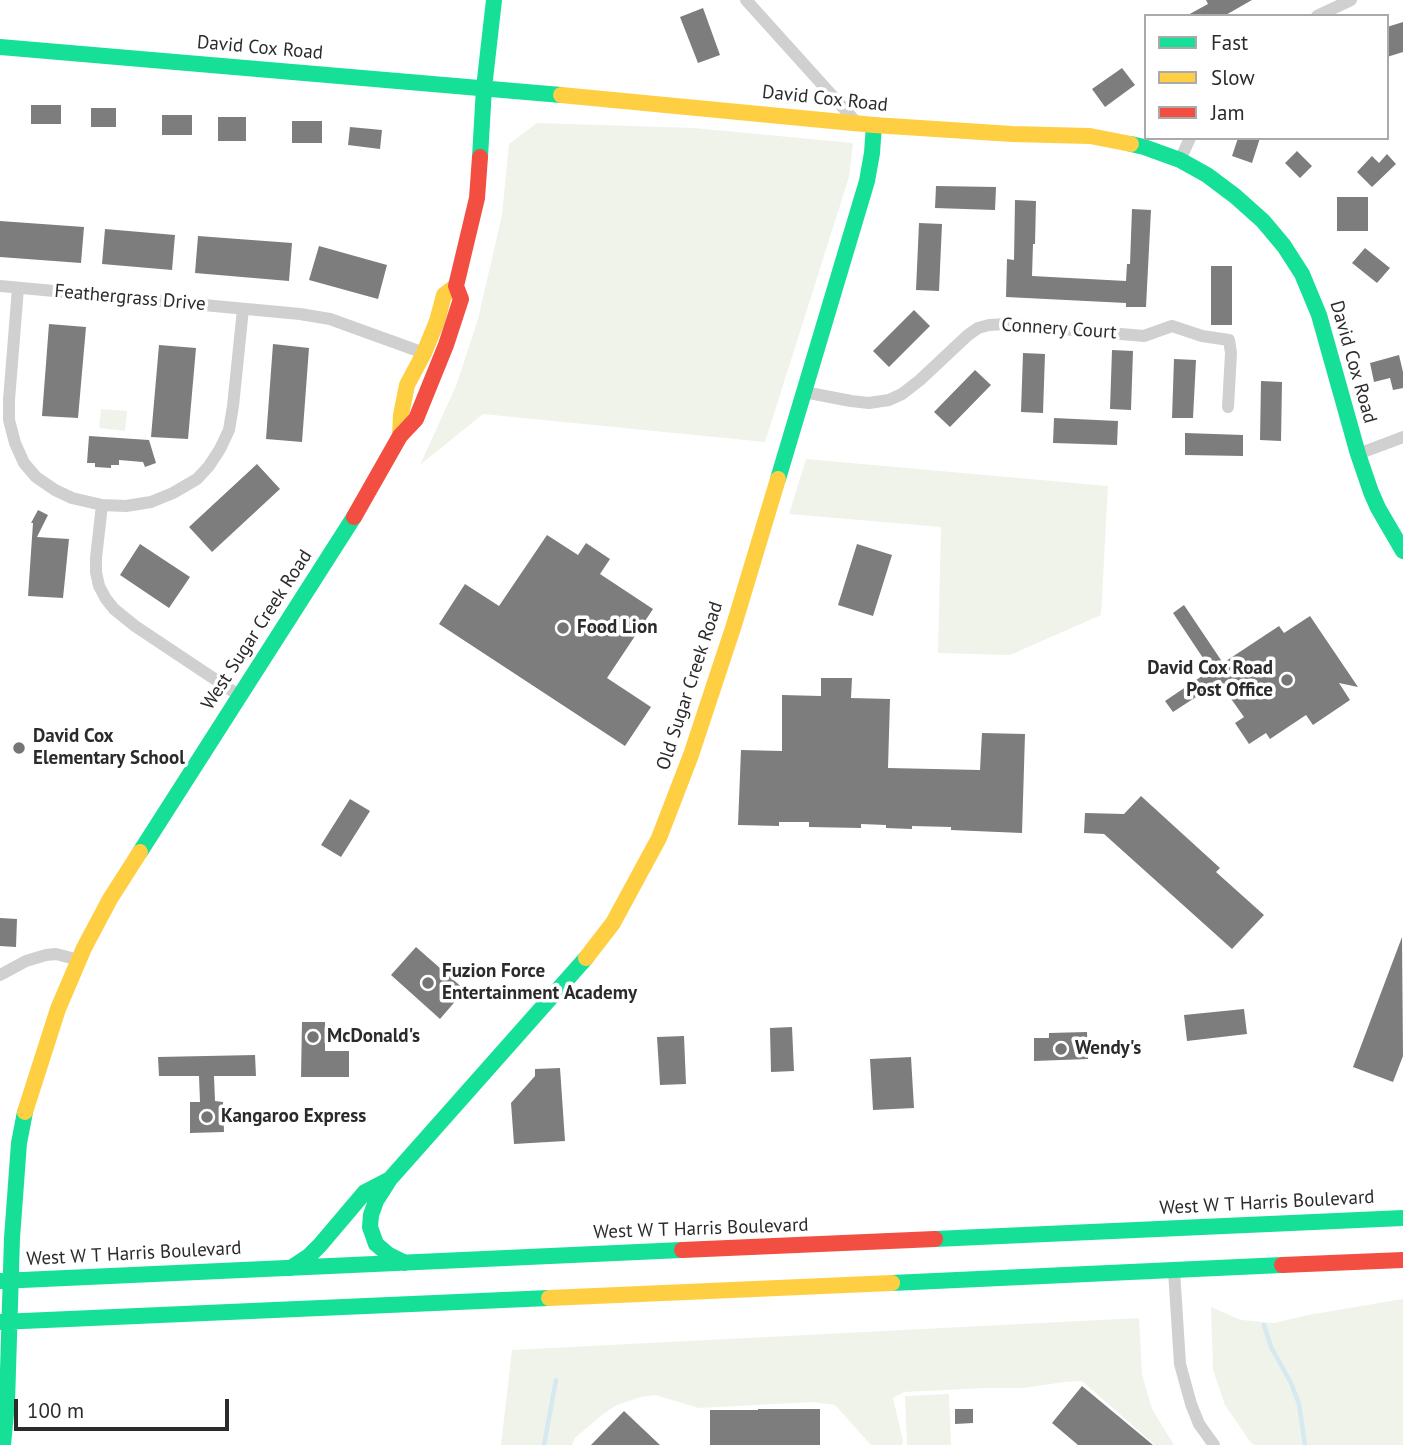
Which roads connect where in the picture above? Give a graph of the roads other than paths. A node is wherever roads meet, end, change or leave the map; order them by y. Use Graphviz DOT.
graph roads {
  1 [pos="494,0"];
  2 [pos="746,0"];
  3 [pos="1351,0"];
  4 [pos="1321,14"];
  5 [pos="0,47"];
  6 [pos="484,88"];
  7 [pos="865,124"];
  8 [pos="1189,140"];
  9 [pos="1180,160"];
  10 [pos="0,286"];
  11 [pos="456,286"];
  12 [pos="18,288"];
  13 [pos="243,309"];
  14 [pos="424,353"];
  15 [pos="804,392"];
  16 [pos="1227,407"];
  17 [pos="400,436"];
  18 [pos="1403,437"];
  19 [pos="1358,454"];
  20 [pos="102,505"];
  21 [pos="1403,551"];
  22 [pos="240,696"];
  23 [pos="79,960"];
  24 [pos="0,975"];
  25 [pos="390,1180"];
  26 [pos="1403,1218"];
  27 [pos="1403,1260"];
  28 [pos="405,1263"];
  29 [pos="291,1268"];
  30 [pos="1174,1271"];
  31 [pos="5,1281"];
  32 [pos="5,1322"];
  33 [pos="3,1445"];
  34 [pos="1214,1445"];
  1 -- 6 [label="main road, West Sugar Creek Road"];
  2 -- 7 [label="street"];
  3 -- 4 [label="street"];
  5 -- 6 [label="main road, David Cox Road"];
  6 -- 7 [label="main road, David Cox Road"];
  6 -- 11 [label="main road, West Sugar Creek Road"];
  7 -- 9 [label="main road, David Cox Road"];
  7 -- 15 [label="main road, Old Sugar Creek Road"];
  8 -- 9 [label="street"];
  9 -- 19 [label="main road, David Cox Road"];
  10 -- 12 [label="street, Feathergrass Drive"];
  11 -- 14 [label="main road, West Sugar Creek Road"];
  11 -- 17 [label="main road, West Sugar Creek Road"];
  12 -- 13 [label="street, Feathergrass Drive"];
  12 -- 20 [label="street"];
  13 -- 14 [label="street, Feathergrass Drive"];
  13 -- 20 [label="street"];
  14 -- 17 [label="main road, West Sugar Creek Road"];
  15 -- 16 [label="street, Connery Court"];
  15 -- 25 [label="main road, Old Sugar Creek Road"];
  17 -- 22 [label="main road, West Sugar Creek Road"];
  18 -- 19 [label="street"];
  19 -- 21 [label="main road, David Cox Road"];
  20 -- 22 [label="street"];
  22 -- 23 [label="main road, West Sugar Creek Road"];
  23 -- 24 [label="street"];
  23 -- 31 [label="main road, West Sugar Creek Road"];
  25 -- 28 [label="main road, Old Sugar Creek Road"];
  25 -- 29 [label="main road, Old Sugar Creek Road"];
  26 -- 28 [label="main road, West W T Harris Boulevard"];
  27 -- 30 [label="main road"];
  28 -- 29 [label="main road, West W T Harris Boulevard"];
  29 -- 31 [label="main road, West W T Harris Boulevard"];
  30 -- 32 [label="main road"];
  30 -- 34 [label="street"];
  31 -- 32 [label="main road, West Sugar Creek Road"];
  32 -- 33 [label="main road, West Sugar Creek Road"];
}
